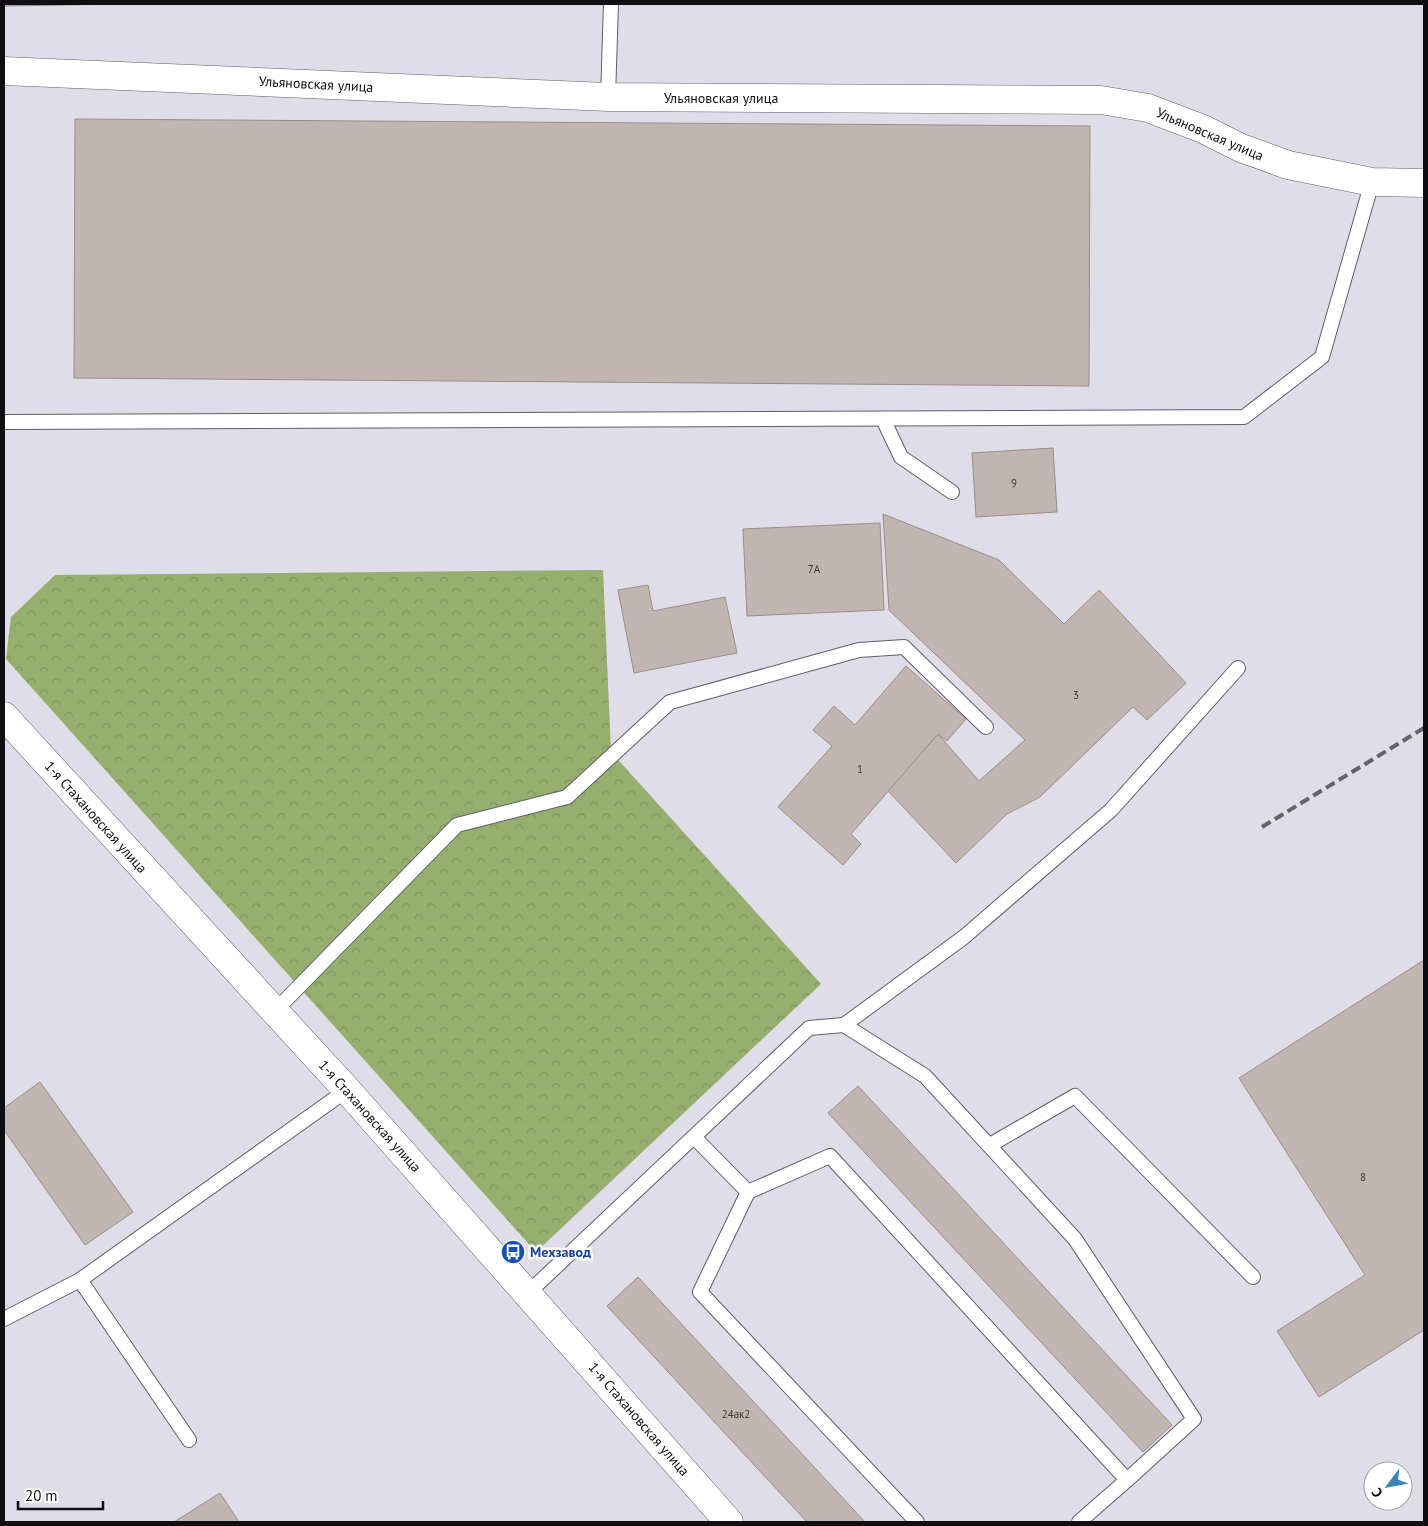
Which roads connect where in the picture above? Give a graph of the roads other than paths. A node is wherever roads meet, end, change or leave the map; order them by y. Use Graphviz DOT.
graph roads {
  1 [pos="611,4"];
  2 [pos="4,70"];
  3 [pos="608,97"];
  4 [pos="1372,182"];
  5 [pos="1424,182"];
  6 [pos="883,419"];
  7 [pos="4,422"];
  8 [pos="952,492"];
  9 [pos="1238,668"];
  10 [pos="4,716"];
  11 [pos="986,727"];
  12 [pos="274,1012"];
  13 [pos="844,1025"];
  14 [pos="347,1090"];
  15 [pos="694,1137"];
  16 [pos="990,1145"];
  17 [pos="748,1192"];
  18 [pos="1253,1277"];
  19 [pos="80,1280"];
  20 [pos="528,1294"];
  21 [pos="4,1319"];
  22 [pos="189,1440"];
  23 [pos="1127,1480"];
  24 [pos="729,1522"];
  25 [pos="917,1522"];
  26 [pos="1079,1522"];
  1 -- 3 [label="lane"];
  2 -- 3 [label="street, Ульяновская улица"];
  3 -- 4 [label="street, Ульяновская улица"];
  4 -- 5 [label="street, Ульяновская улица"];
  4 -- 6 [label="lane"];
  6 -- 7 [label="lane"];
  6 -- 8 [label="lane"];
  9 -- 13 [label="lane"];
  10 -- 12 [label="street, 1-я Стахановская улица"];
  11 -- 12 [label="lane"];
  12 -- 14 [label="street, 1-я Стахановская улица"];
  13 -- 15 [label="lane"];
  13 -- 16 [label="lane"];
  14 -- 19 [label="lane"];
  14 -- 20 [label="street, 1-я Стахановская улица"];
  15 -- 17 [label="lane"];
  15 -- 20 [label="lane"];
  16 -- 18 [label="lane"];
  16 -- 23 [label="lane"];
  17 -- 23 [label="lane"];
  17 -- 25 [label="lane"];
  19 -- 21 [label="lane"];
  19 -- 22 [label="lane"];
  20 -- 24 [label="street, 1-я Стахановская улица"];
  23 -- 26 [label="lane"];
}
